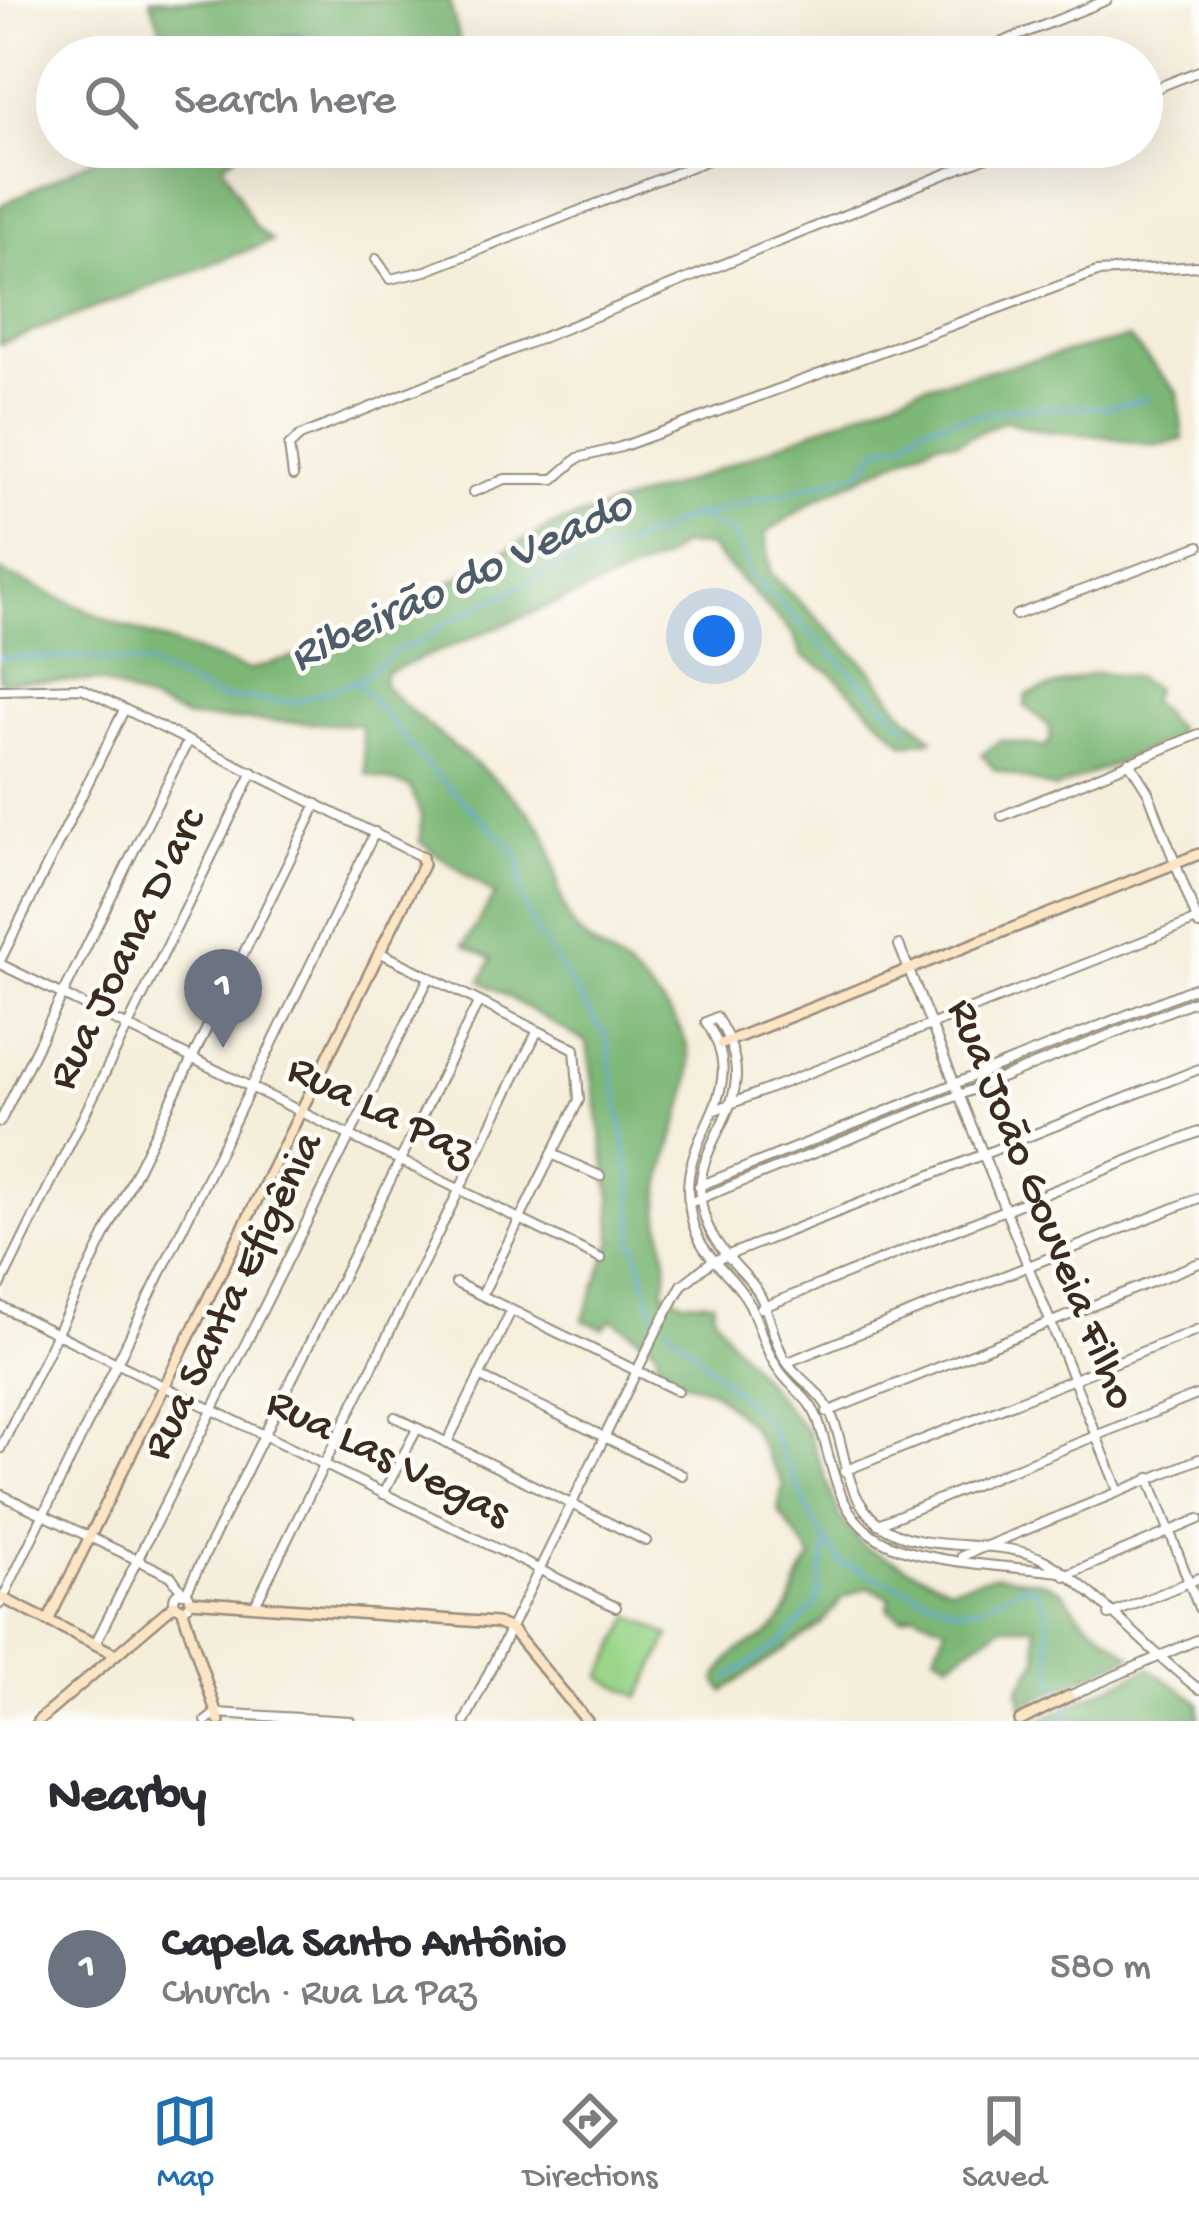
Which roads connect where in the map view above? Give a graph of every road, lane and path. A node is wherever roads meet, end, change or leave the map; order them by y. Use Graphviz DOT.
graph roads {
  1 [pos="1107,0"];
  2 [pos="1017,36"];
  3 [pos="1199,71"];
  4 [pos="1163,86"];
  5 [pos="688,168"];
  6 [pos="960,168"];
  7 [pos="376,259"];
  8 [pos="1199,266"];
  9 [pos="293,476"];
  10 [pos="473,492"];
  11 [pos="1199,546"];
  12 [pos="1016,615"];
  13 [pos="0,690"];
  14 [pos="124,710"];
  15 [pos="1199,734"];
  16 [pos="188,740"];
  17 [pos="1130,762"];
  18 [pos="253,772"];
  19 [pos="317,803"];
  20 [pos="1002,816"];
  21 [pos="375,832"];
  22 [pos="1199,854"];
  23 [pos="422,856"];
  24 [pos="1174,864"];
  25 [pos="1198,921"];
  26 [pos="899,945"];
  27 [pos="379,952"];
  28 [pos="0,963"];
  29 [pos="909,969"];
  30 [pos="429,978"];
  31 [pos="1199,986"];
  32 [pos="62,995"];
  33 [pos="1199,999"];
  34 [pos="478,1003"];
  35 [pos="706,1022"];
  36 [pos="931,1025"];
  37 [pos="128,1027"];
  38 [pos="537,1032"];
  39 [pos="726,1042"];
  40 [pos="192,1058"];
  41 [pos="1199,1069"];
  42 [pos="252,1086"];
  43 [pos="958,1089"];
  44 [pos="733,1102"];
  45 [pos="714,1110"];
  46 [pos="302,1111"];
  47 [pos="0,1122"];
  48 [pos="1199,1132"];
  49 [pos="352,1135"];
  50 [pos="552,1154"];
  51 [pos="983,1154"];
  52 [pos="401,1160"];
  53 [pos="600,1176"];
  54 [pos="700,1185"];
  55 [pos="461,1190"];
  56 [pos="688,1190"];
  57 [pos="700,1198"];
  58 [pos="1199,1198"];
  59 [pos="688,1203"];
  60 [pos="1006,1210"];
  61 [pos="518,1218"];
  62 [pos="724,1258"];
  63 [pos="601,1259"];
  64 [pos="711,1262"];
  65 [pos="1199,1263"];
  66 [pos="1029,1267"];
  67 [pos="456,1282"];
  68 [pos="0,1286"];
  69 [pos="482,1295"];
  70 [pos="0,1306"];
  71 [pos="764,1307"];
  72 [pos="511,1310"];
  73 [pos="752,1311"];
  74 [pos="1051,1322"];
  75 [pos="1199,1329"];
  76 [pos="57,1334"];
  77 [pos="116,1363"];
  78 [pos="787,1363"];
  79 [pos="776,1367"];
  80 [pos="638,1371"];
  81 [pos="479,1376"];
  82 [pos="1074,1379"];
  83 [pos="164,1387"];
  84 [pos="678,1391"];
  85 [pos="1199,1394"];
  86 [pos="829,1411"];
  87 [pos="215,1413"];
  88 [pos="395,1417"];
  89 [pos="817,1417"];
  90 [pos="417,1429"];
  91 [pos="1096,1435"];
  92 [pos="605,1436"];
  93 [pos="266,1437"];
  94 [pos="447,1443"];
  95 [pos="0,1449"];
  96 [pos="1199,1459"];
  97 [pos="324,1466"];
  98 [pos="846,1470"];
  99 [pos="682,1475"];
  100 [pos="833,1476"];
  101 [pos="1149,1478"];
  102 [pos="1118,1490"];
  103 [pos="0,1494"];
  104 [pos="383,1495"];
  105 [pos="571,1505"];
  106 [pos="41,1514"];
  107 [pos="1199,1519"];
  108 [pos="879,1523"];
  109 [pos="867,1531"];
  110 [pos="1169,1531"];
  111 [pos="89,1538"];
  112 [pos="646,1541"];
  113 [pos="980,1548"];
  114 [pos="958,1558"];
  115 [pos="140,1561"];
  116 [pos="539,1571"];
  117 [pos="1062,1574"];
  118 [pos="1199,1578"];
  119 [pos="1189,1582"];
  120 [pos="182,1599"];
  121 [pos="1,1600"];
  122 [pos="255,1605"];
  123 [pos="616,1607"];
  124 [pos="1199,1608"];
  125 [pos="1109,1615"];
  126 [pos="48,1621"];
  127 [pos="511,1629"];
  128 [pos="1199,1639"];
  129 [pos="95,1644"];
  130 [pos="115,1654"];
  131 [pos="1155,1657"];
  132 [pos="1199,1689"];
  133 [pos="1069,1696"];
  134 [pos="214,1718"];
  135 [pos="38,1721"];
  136 [pos="350,1721"];
  137 [pos="465,1721"];
  138 [pos="587,1721"];
  139 [pos="1020,1721"];
  1 -- 2 [label="street"];
  3 -- 4 [label="street"];
  5 -- 7 [label="street"];
  6 -- 9 [label="street"];
  8 -- 10 [label="street"];
  11 -- 12 [label="street"];
  13 -- 14 [label="street"];
  14 -- 16 [label="street"];
  14 -- 28 [label="street"];
  15 -- 17 [label="street"];
  16 -- 18 [label="street"];
  16 -- 32 [label="street"];
  17 -- 20 [label="street"];
  17 -- 24 [label="street"];
  18 -- 19 [label="street"];
  18 -- 37 [label="street, Rua Joana D'arc"];
  19 -- 21 [label="street"];
  19 -- 40 [label="street"];
  21 -- 23 [label="street"];
  21 -- 42 [label="street"];
  22 -- 24 [label="street"];
  23 -- 27 [label="street"];
  24 -- 25 [label="street"];
  24 -- 29 [label="street"];
  25 -- 36 [label="street"];
  26 -- 29 [label="street, Rua João Gouveia Filho"];
  27 -- 30 [label="street"];
  27 -- 46 [label="street"];
  28 -- 32 [label="street, Rua La Paz"];
  29 -- 36 [label="street, Rua João Gouveia Filho"];
  29 -- 39 [label="street"];
  30 -- 34 [label="street"];
  30 -- 49 [label="street, Rua Santa Efigênia"];
  31 -- 43 [label="street"];
  32 -- 37 [label="street, Rua La Paz"];
  32 -- 47 [label="street"];
  33 -- 43 [label="street"];
  34 -- 38 [label="street"];
  34 -- 52 [label="street"];
  35 -- 39 [label="street"];
  36 -- 43 [label="street, Rua João Gouveia Filho"];
  36 -- 44 [label="street"];
  37 -- 40 [label="street, Rua La Paz"];
  37 -- 68 [label="street, Rua Joana D'arc"];
  38 -- 50 [label="street"];
  38 -- 55 [label="street"];
  39 -- 44 [label="street"];
  39 -- 45 [label="street"];
  40 -- 42 [label="street, Rua La Paz"];
  40 -- 76 [label="street"];
  41 -- 51 [label="street"];
  42 -- 46 [label="street, Rua La Paz"];
  42 -- 77 [label="street"];
  43 -- 51 [label="street, Rua João Gouveia Filho"];
  43 -- 54 [label="street"];
  43 -- 57 [label="street"];
  44 -- 45 [label="street"];
  44 -- 54 [label="street"];
  45 -- 56 [label="street"];
  46 -- 49 [label="street, Rua La Paz"];
  46 -- 83 [label="street"];
  48 -- 60 [label="street"];
  49 -- 52 [label="street, Rua La Paz"];
  49 -- 87 [label="street, Rua Santa Efigênia"];
  50 -- 53 [label="street"];
  50 -- 61 [label="street"];
  51 -- 60 [label="street, Rua João Gouveia Filho"];
  51 -- 62 [label="street"];
  52 -- 55 [label="street, Rua La Paz"];
  52 -- 93 [label="street"];
  54 -- 56 [label="street"];
  54 -- 57 [label="street"];
  55 -- 61 [label="street, Rua La Paz"];
  55 -- 97 [label="street"];
  56 -- 59 [label="street"];
  57 -- 59 [label="street"];
  57 -- 62 [label="street"];
  58 -- 66 [label="street"];
  59 -- 64 [label="street"];
  60 -- 66 [label="street, Rua João Gouveia Filho"];
  60 -- 71 [label="street"];
  61 -- 63 [label="street, Rua La Paz"];
  61 -- 69 [label="street"];
  62 -- 64 [label="street"];
  62 -- 71 [label="street"];
  64 -- 73 [label="street"];
  64 -- 80 [label="street"];
  65 -- 74 [label="street"];
  66 -- 74 [label="street, Rua João Gouveia Filho"];
  66 -- 78 [label="street"];
  67 -- 69 [label="street"];
  69 -- 72 [label="street"];
  70 -- 76 [label="street, Rua Las Vegas"];
  71 -- 73 [label="street"];
  71 -- 78 [label="street"];
  72 -- 80 [label="street"];
  72 -- 81 [label="street"];
  73 -- 79 [label="street"];
  74 -- 82 [label="street, Rua João Gouveia Filho"];
  74 -- 86 [label="street"];
  75 -- 82 [label="street"];
  76 -- 77 [label="street, Rua Las Vegas"];
  76 -- 95 [label="street"];
  77 -- 83 [label="street, Rua Las Vegas"];
  77 -- 106 [label="street"];
  78 -- 79 [label="street"];
  78 -- 86 [label="street"];
  79 -- 89 [label="street"];
  80 -- 84 [label="street"];
  80 -- 92 [label="street"];
  81 -- 92 [label="street"];
  81 -- 94 [label="street"];
  82 -- 91 [label="street, Rua João Gouveia Filho"];
  82 -- 98 [label="street"];
  83 -- 87 [label="street, Rua Las Vegas"];
  83 -- 111 [label="street"];
  85 -- 91 [label="street"];
  86 -- 89 [label="street"];
  86 -- 98 [label="street"];
  87 -- 93 [label="street, Rua Las Vegas"];
  87 -- 115 [label="street, Rua Santa Efigênia"];
  88 -- 90 [label="street"];
  89 -- 100 [label="street"];
  90 -- 94 [label="street"];
  90 -- 104 [label="street"];
  91 -- 102 [label="street, Rua João Gouveia Filho"];
  91 -- 108 [label="street"];
  92 -- 99 [label="street"];
  92 -- 105 [label="street"];
  93 -- 97 [label="street, Rua Las Vegas"];
  93 -- 120 [label="street"];
  94 -- 105 [label="street"];
  96 -- 101 [label="street"];
  97 -- 104 [label="street, Rua Las Vegas"];
  97 -- 122 [label="street"];
  98 -- 100 [label="street"];
  98 -- 108 [label="street"];
  100 -- 109 [label="street"];
  101 -- 102 [label="street"];
  101 -- 110 [label="street"];
  102 -- 113 [label="street"];
  103 -- 106 [label="street"];
  104 -- 116 [label="street, Rua Las Vegas"];
  105 -- 112 [label="street"];
  105 -- 116 [label="street"];
  106 -- 111 [label="street"];
  106 -- 121 [label="street"];
  107 -- 110 [label="street"];
  108 -- 109 [label="street"];
  108 -- 113 [label="street"];
  109 -- 114 [label="street"];
  110 -- 117 [label="street"];
  110 -- 119 [label="street"];
  111 -- 115 [label="street"];
  111 -- 126 [label="street"];
  113 -- 114 [label="street"];
  113 -- 117 [label="street"];
  114 -- 117 [label="street"];
  115 -- 120 [label="street"];
  115 -- 129 [label="street, Rua Santa Efigênia"];
  116 -- 123 [label="street, Rua Las Vegas"];
  116 -- 127 [label="street"];
  117 -- 125 [label="street"];
  118 -- 119 [label="street"];
  119 -- 124 [label="street"];
  119 -- 125 [label="street"];
  120 -- 122 [label="street"];
  120 -- 130 [label="street"];
  120 -- 134 [label="street"];
  121 -- 126 [label="street"];
  122 -- 127 [label="street"];
  125 -- 131 [label="street"];
  126 -- 129 [label="street"];
  127 -- 137 [label="street"];
  127 -- 138 [label="street"];
  128 -- 131 [label="street"];
  129 -- 130 [label="street"];
  130 -- 135 [label="street"];
  131 -- 132 [label="street"];
  131 -- 133 [label="street"];
  133 -- 139 [label="street"];
  134 -- 136 [label="street"];
}
